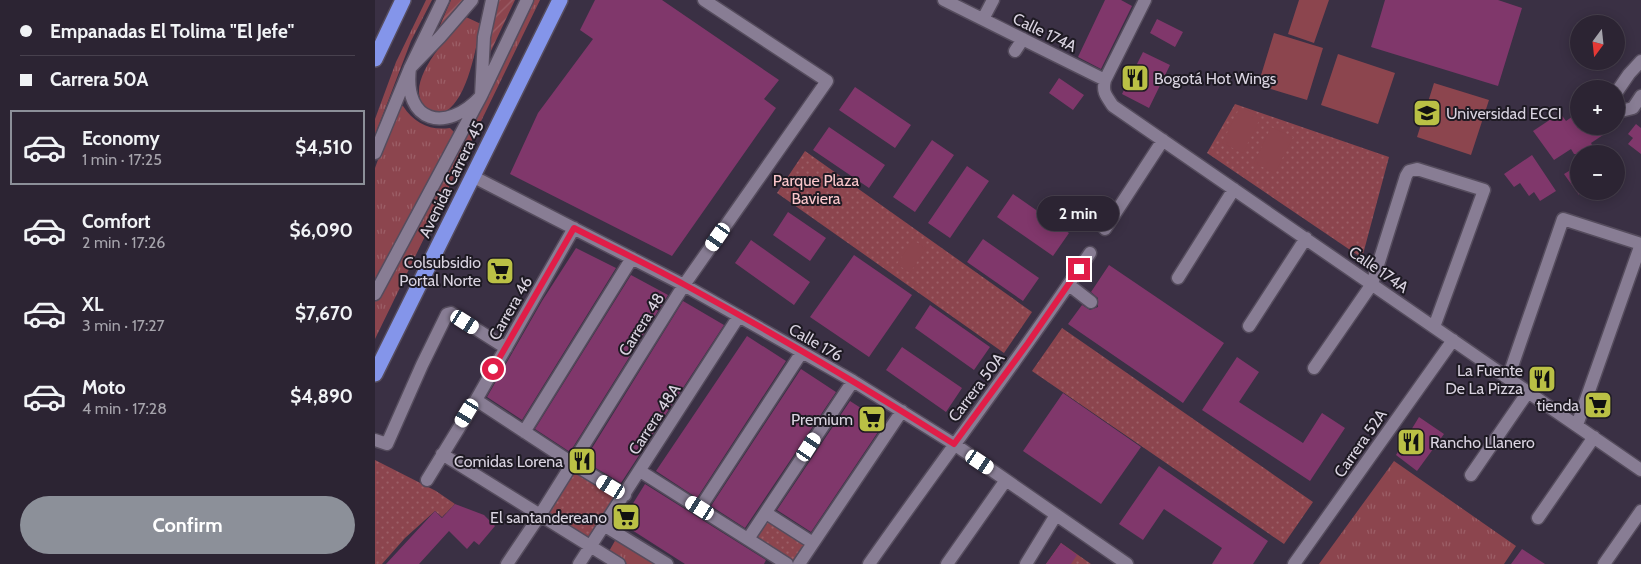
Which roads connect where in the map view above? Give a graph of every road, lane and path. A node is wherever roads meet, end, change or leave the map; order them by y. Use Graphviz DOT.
graph roads {
  1 [pos="403,0"];
  2 [pos="443,0"];
  3 [pos="472,0"];
  4 [pos="492,0"];
  5 [pos="527,0"];
  6 [pos="560,0"];
  7 [pos="705,0"];
  8 [pos="944,0"];
  9 [pos="993,0"];
  10 [pos="1145,0"];
  11 [pos="983,19"];
  12 [pos="1023,39"];
  13 [pos="1015,51"];
  14 [pos="375,60"];
  15 [pos="1641,61"];
  16 [pos="410,68"];
  17 [pos="1625,80"];
  18 [pos="1104,85"];
  19 [pos="481,96"];
  20 [pos="1641,96"];
  21 [pos="1625,108"];
  22 [pos="1163,140"];
  23 [pos="375,153"];
  24 [pos="472,176"];
  25 [pos="1234,189"];
  26 [pos="574,228"];
  27 [pos="1105,229"];
  28 [pos="1306,238"];
  29 [pos="1641,244"];
  30 [pos="1090,253"];
  31 [pos="632,258"];
  32 [pos="1178,278"];
  33 [pos="1372,284"];
  34 [pos="685,285"];
  35 [pos="1069,285"];
  36 [pos="375,294"];
  37 [pos="1091,302"];
  38 [pos="739,316"];
  39 [pos="1249,326"];
  40 [pos="1434,327"];
  41 [pos="1453,340"];
  42 [pos="506,348"];
  43 [pos="802,352"];
  44 [pos="1314,368"];
  45 [pos="375,374"];
  46 [pos="1508,378"];
  47 [pos="853,381"];
  48 [pos="1528,392"];
  49 [pos="476,400"];
  50 [pos="902,411"];
  51 [pos="1577,425"];
  52 [pos="524,432"];
  53 [pos="1594,437"];
  54 [pos="375,440"];
  55 [pos="954,444"];
  56 [pos="442,454"];
  57 [pos="572,463"];
  58 [pos="1641,470"];
  59 [pos="640,471"];
  60 [pos="1471,475"];
  61 [pos="427,480"];
  62 [pos="1006,480"];
  63 [pos="625,495"];
  64 [pos="700,508"];
  65 [pos="1641,511"];
  66 [pos="766,513"];
  67 [pos="540,515"];
  68 [pos="1056,515"];
  69 [pos="1538,518"];
  70 [pos="605,526"];
  71 [pos="748,539"];
  72 [pos="813,543"];
  73 [pos="591,547"];
  74 [pos="507,564"];
  75 [pos="579,564"];
  76 [pos="619,564"];
  77 [pos="667,564"];
  78 [pos="787,564"];
  79 [pos="799,564"];
  80 [pos="869,564"];
  81 [pos="947,564"];
  82 [pos="1027,564"];
  83 [pos="1127,564"];
  84 [pos="1294,564"];
  85 [pos="1604,564"];
  1 -- 14 [label="highway"];
  2 -- 16 [label="street"];
  3 -- 16 [label="street"];
  4 -- 19 [label="street"];
  5 -- 19 [label="street"];
  6 -- 24 [label="highway, Avenida Carrera 45"];
  7 -- 34 [label="street, Carrera 48"];
  8 -- 11 [label="street, Calle 174A"];
  9 -- 11 [label="street"];
  10 -- 18 [label="street"];
  11 -- 12 [label="street, Calle 174A"];
  12 -- 13 [label="street"];
  12 -- 18 [label="street, Calle 174A"];
  15 -- 17 [label="street"];
  16 -- 19 [label="street"];
  16 -- 23 [label="street"];
  18 -- 22 [label="street, Calle 174A"];
  19 -- 36 [label="street"];
  20 -- 21 [label="street"];
  22 -- 25 [label="street, Calle 174A"];
  22 -- 27 [label="street"];
  24 -- 26 [label="street, Calle 176"];
  24 -- 45 [label="highway, Avenida Carrera 45"];
  25 -- 28 [label="street, Calle 174A"];
  25 -- 32 [label="street"];
  26 -- 31 [label="street, Calle 176"];
  26 -- 42 [label="street, Carrera 46"];
  28 -- 33 [label="street, Calle 174A"];
  28 -- 39 [label="street"];
  29 -- 46 [label="street"];
  29 -- 51 [label="street"];
  30 -- 35 [label="street, Carrera 50A"];
  31 -- 34 [label="street, Calle 176"];
  31 -- 52 [label="street"];
  33 -- 40 [label="street, Calle 174A"];
  33 -- 40 [label="street"];
  33 -- 44 [label="street"];
  34 -- 38 [label="street, Calle 176"];
  34 -- 57 [label="street, Carrera 48"];
  35 -- 37 [label="street"];
  35 -- 55 [label="street, Carrera 50A"];
  38 -- 43 [label="street, Calle 176"];
  38 -- 59 [label="street, Carrera 48A"];
  40 -- 41 [label="street, Calle 174A"];
  41 -- 46 [label="street, Calle 174A"];
  41 -- 84 [label="street, Carrera 52A"];
  42 -- 49 [label="street, Carrera 46"];
  42 -- 54 [label="street"];
  43 -- 47 [label="street, Calle 176"];
  43 -- 64 [label="street"];
  46 -- 48 [label="street, Calle 174A"];
  47 -- 50 [label="street, Calle 176"];
  47 -- 66 [label="street"];
  48 -- 51 [label="street, Calle 174A"];
  48 -- 60 [label="street"];
  49 -- 52 [label="street"];
  49 -- 56 [label="street, Carrera 46"];
  50 -- 55 [label="street, Calle 176"];
  50 -- 72 [label="street"];
  51 -- 53 [label="street, Calle 174A"];
  52 -- 57 [label="street"];
  53 -- 58 [label="street, Calle 174A"];
  53 -- 69 [label="street"];
  55 -- 62 [label="street, Calle 176"];
  55 -- 80 [label="street, Carrera 50A"];
  56 -- 61 [label="street, Carrera 46"];
  56 -- 67 [label="street"];
  57 -- 63 [label="street"];
  57 -- 67 [label="street, Carrera 48"];
  59 -- 63 [label="street, Carrera 48A"];
  59 -- 64 [label="street"];
  62 -- 68 [label="street, Calle 176"];
  62 -- 81 [label="street"];
  63 -- 70 [label="street, Carrera 48A"];
  64 -- 71 [label="street"];
  65 -- 85 [label="street"];
  66 -- 71 [label="street"];
  66 -- 72 [label="street"];
  67 -- 73 [label="street"];
  67 -- 74 [label="street, Carrera 48"];
  68 -- 82 [label="street"];
  68 -- 83 [label="street, Calle 176"];
  70 -- 73 [label="street, Carrera 48A"];
  70 -- 77 [label="street"];
  71 -- 78 [label="street"];
  72 -- 79 [label="street"];
  73 -- 75 [label="street, Carrera 48A"];
  73 -- 76 [label="street"];
}
